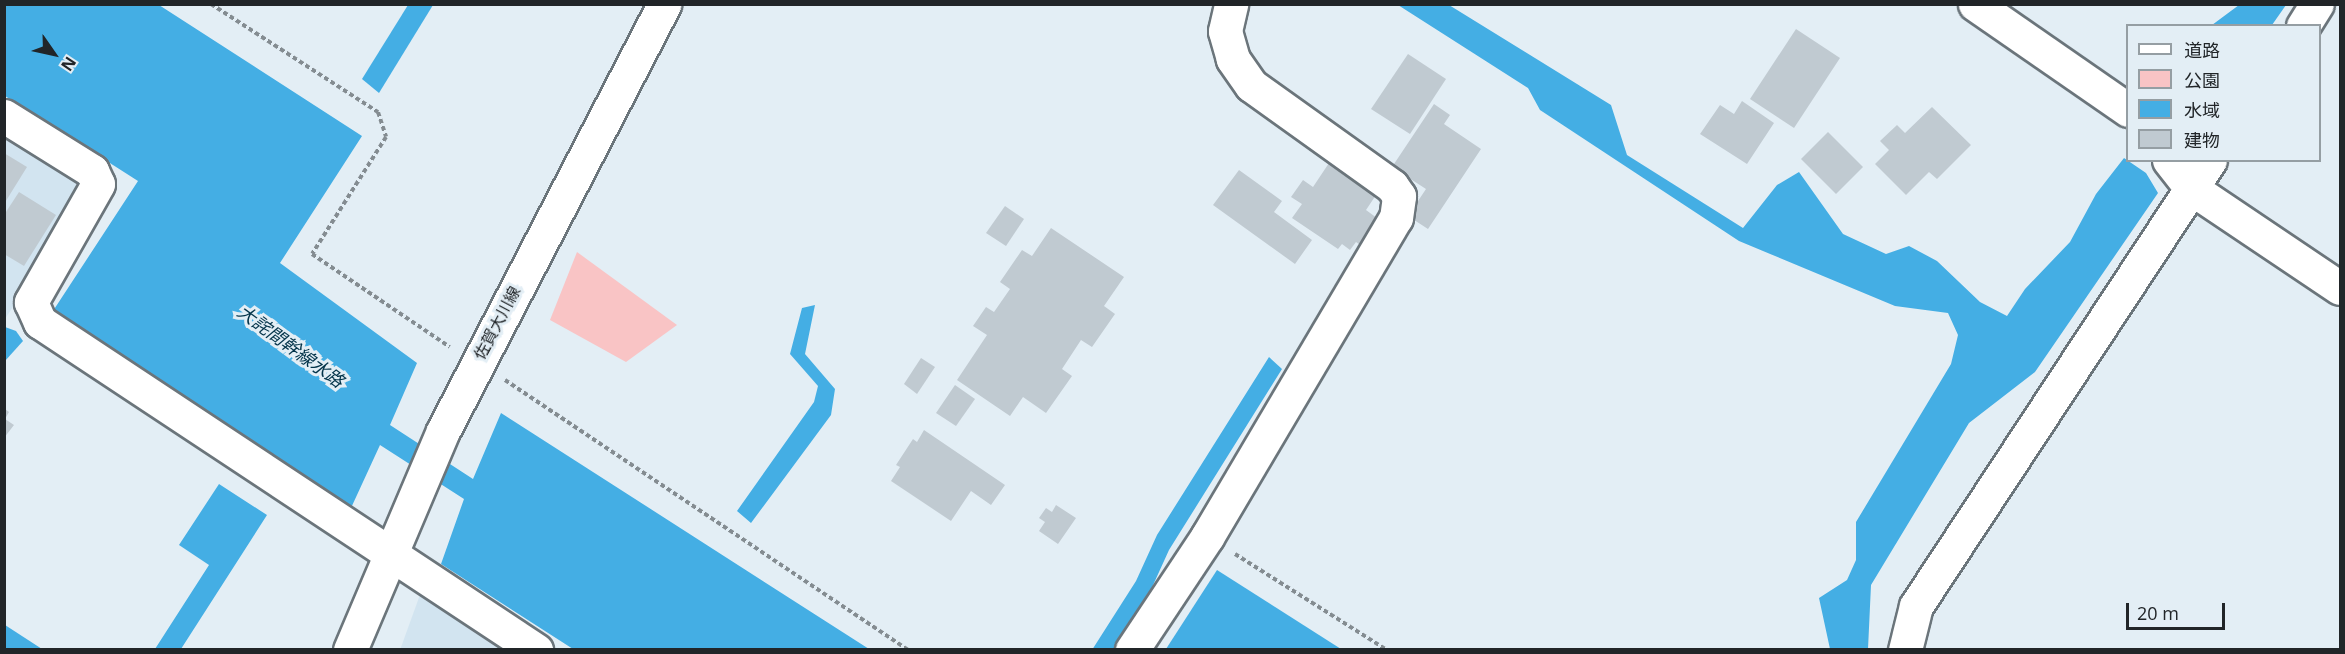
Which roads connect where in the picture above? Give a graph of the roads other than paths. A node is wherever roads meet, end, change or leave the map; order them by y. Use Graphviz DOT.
graph roads {
  1 [pos="664,4"];
  2 [pos="1231,4"];
  3 [pos="1975,4"];
  4 [pos="2317,4"];
  5 [pos="2304,24"];
  6 [pos="2126,109"];
  7 [pos="4,116"];
  8 [pos="2171,162"];
  9 [pos="2209,162"];
  10 [pos="2191,188"];
  11 [pos="2340,288"];
  12 [pos="389,554"];
  13 [pos="350,650"];
  14 [pos="536,650"];
  15 [pos="1132,650"];
  16 [pos="1905,650"];
  1 -- 12 [label="street, 佐賀大川線"];
  2 -- 15 [label="street"];
  3 -- 6 [label="street"];
  4 -- 5 [label="street"];
  7 -- 12 [label="street"];
  8 -- 10 [label="street"];
  9 -- 10 [label="street"];
  10 -- 11 [label="street"];
  10 -- 16 [label="street"];
  12 -- 13 [label="street, 佐賀大川線"];
  12 -- 14 [label="street"];
}
